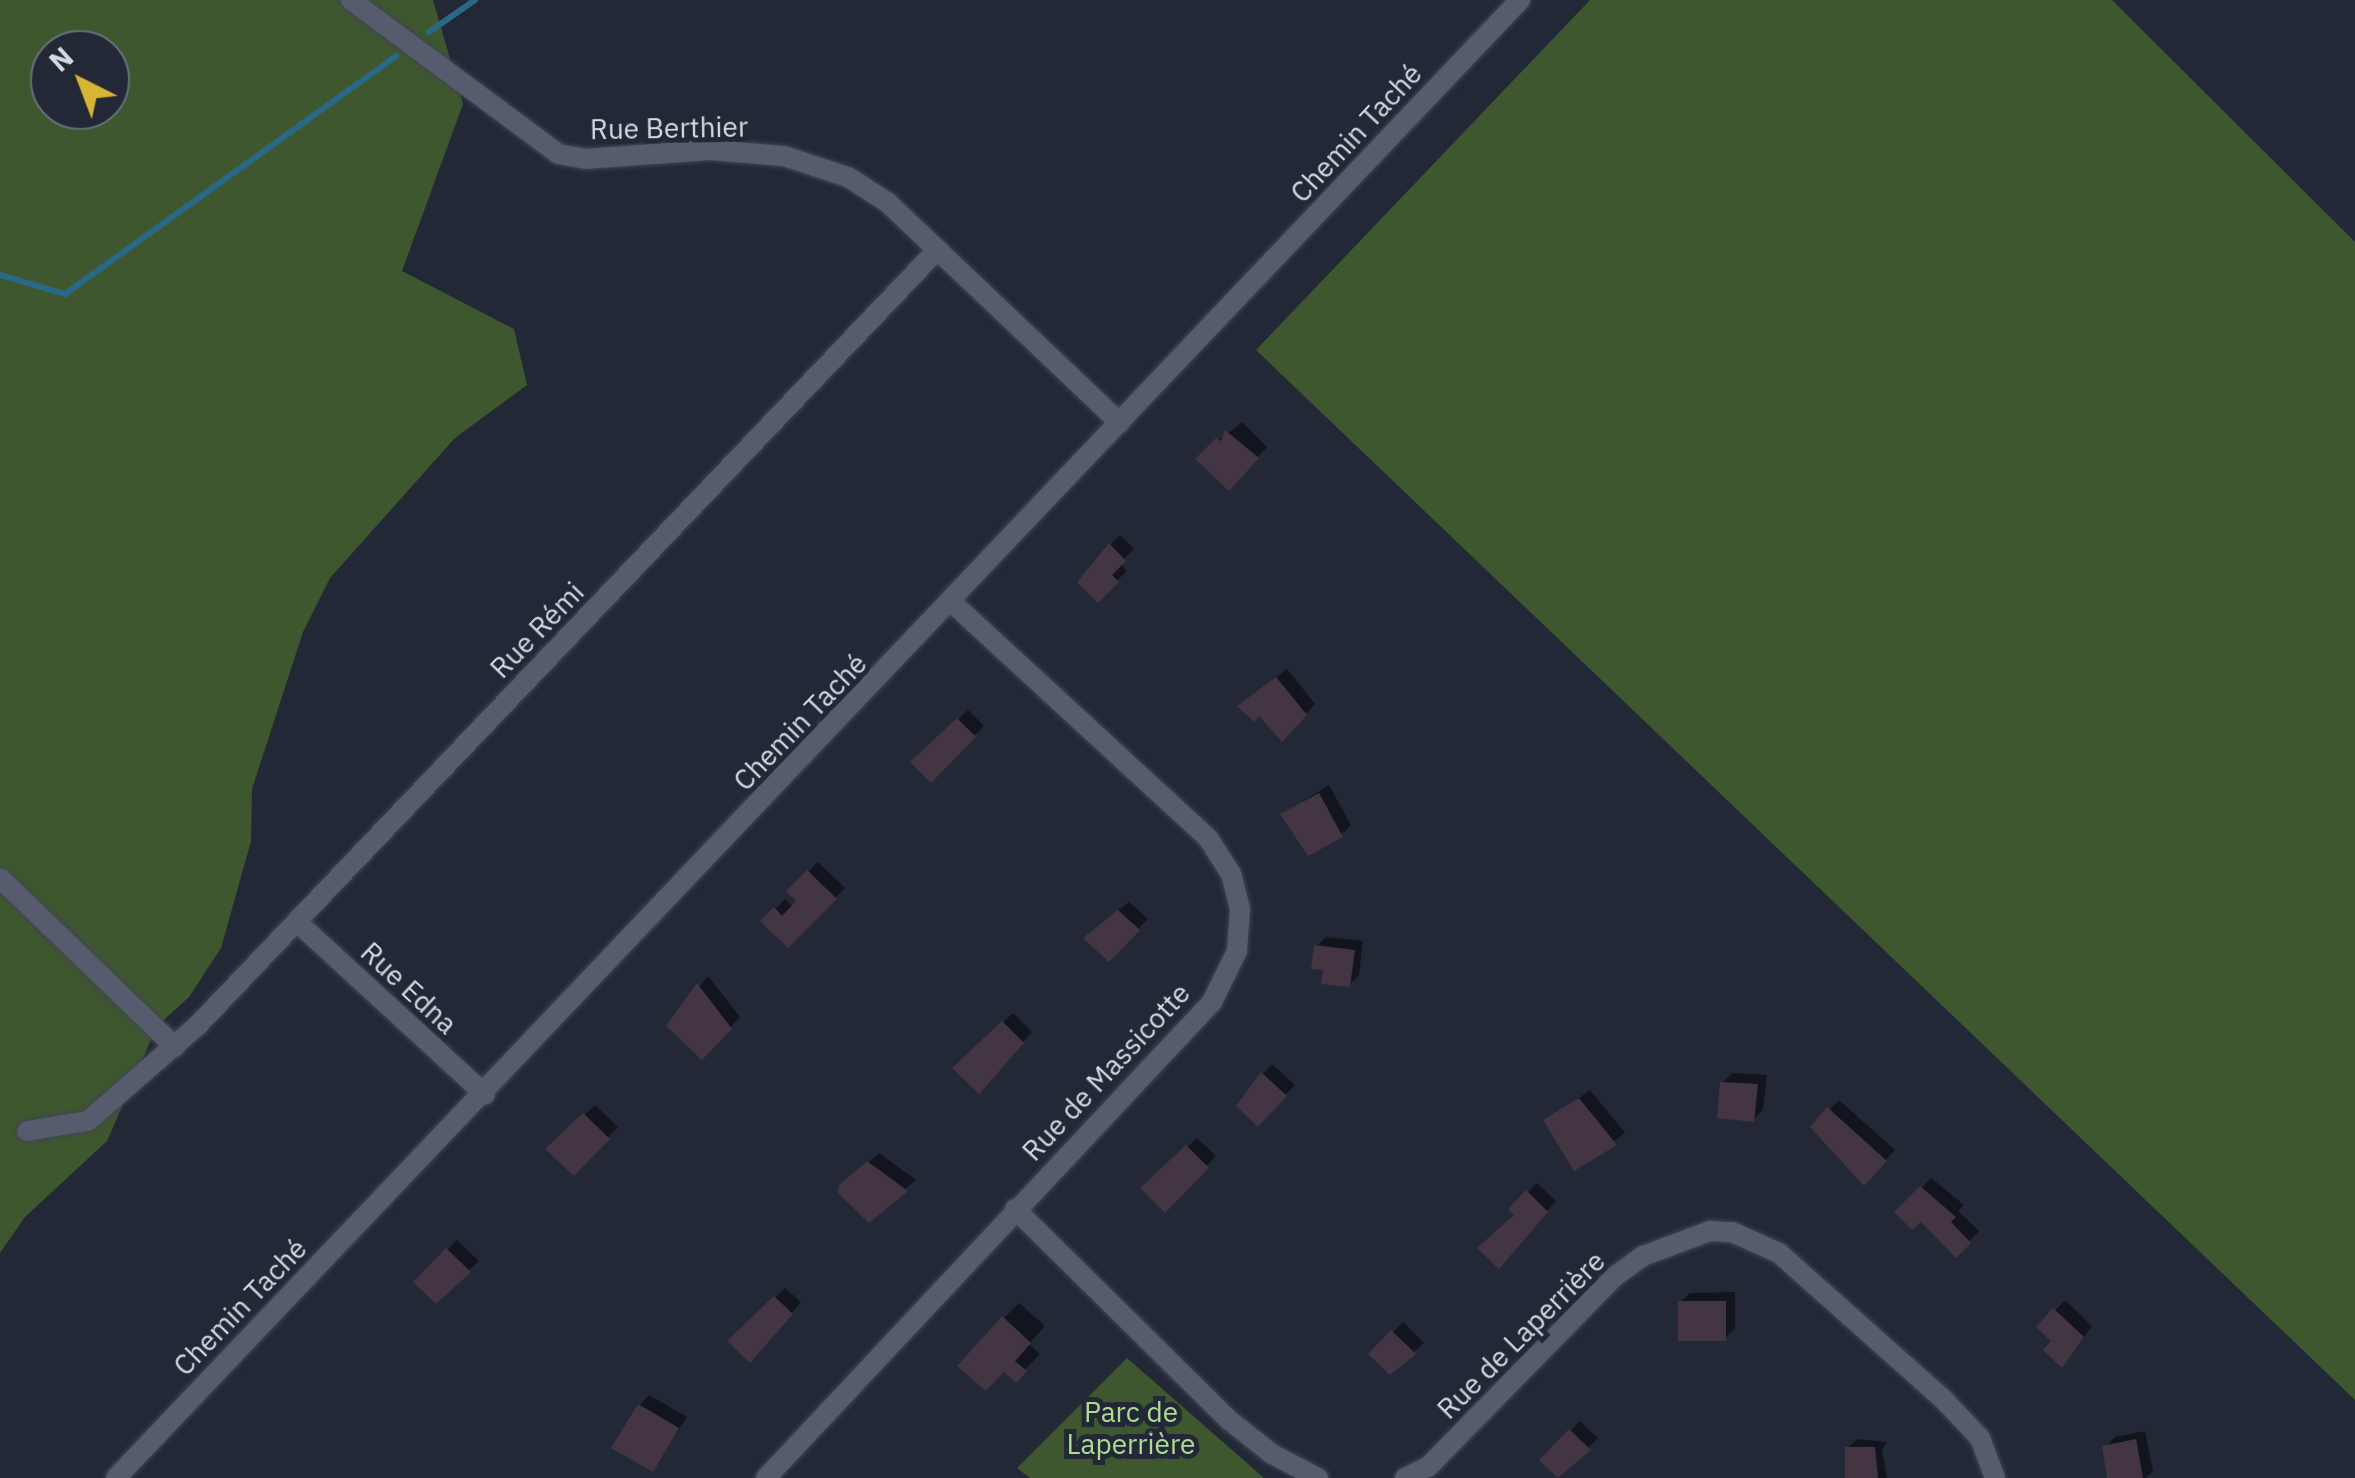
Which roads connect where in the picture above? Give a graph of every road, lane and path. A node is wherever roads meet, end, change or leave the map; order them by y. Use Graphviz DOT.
graph roads {
  1 [pos="350,0"];
  2 [pos="1520,0"];
  3 [pos="938,249"];
  4 [pos="1120,423"];
  5 [pos="952,603"];
  6 [pos="0,878"];
  7 [pos="297,922"];
  8 [pos="175,1047"];
  9 [pos="485,1094"];
  10 [pos="27,1131"];
  11 [pos="1015,1209"];
  12 [pos="116,1478"];
  13 [pos="766,1478"];
  14 [pos="1318,1478"];
  15 [pos="1406,1478"];
  16 [pos="1995,1478"];
  1 -- 3 [label="street, Rue Berthier"];
  2 -- 4 [label="street, Chemin Taché"];
  3 -- 4 [label="street, Rue Berthier"];
  3 -- 7 [label="street, Rue Rémi"];
  4 -- 5 [label="street, Chemin Taché"];
  5 -- 9 [label="street, Chemin Taché"];
  5 -- 11 [label="street, Rue de Massicotte"];
  6 -- 8 [label="street"];
  7 -- 8 [label="street, Rue Rémi"];
  7 -- 9 [label="street, Rue Edna"];
  8 -- 10 [label="street, Rue Rémi"];
  9 -- 12 [label="street, Chemin Taché"];
  11 -- 13 [label="street, Rue de Massicotte"];
  11 -- 14 [label="street"];
  15 -- 16 [label="street, Rue de Laperrière"];
}
